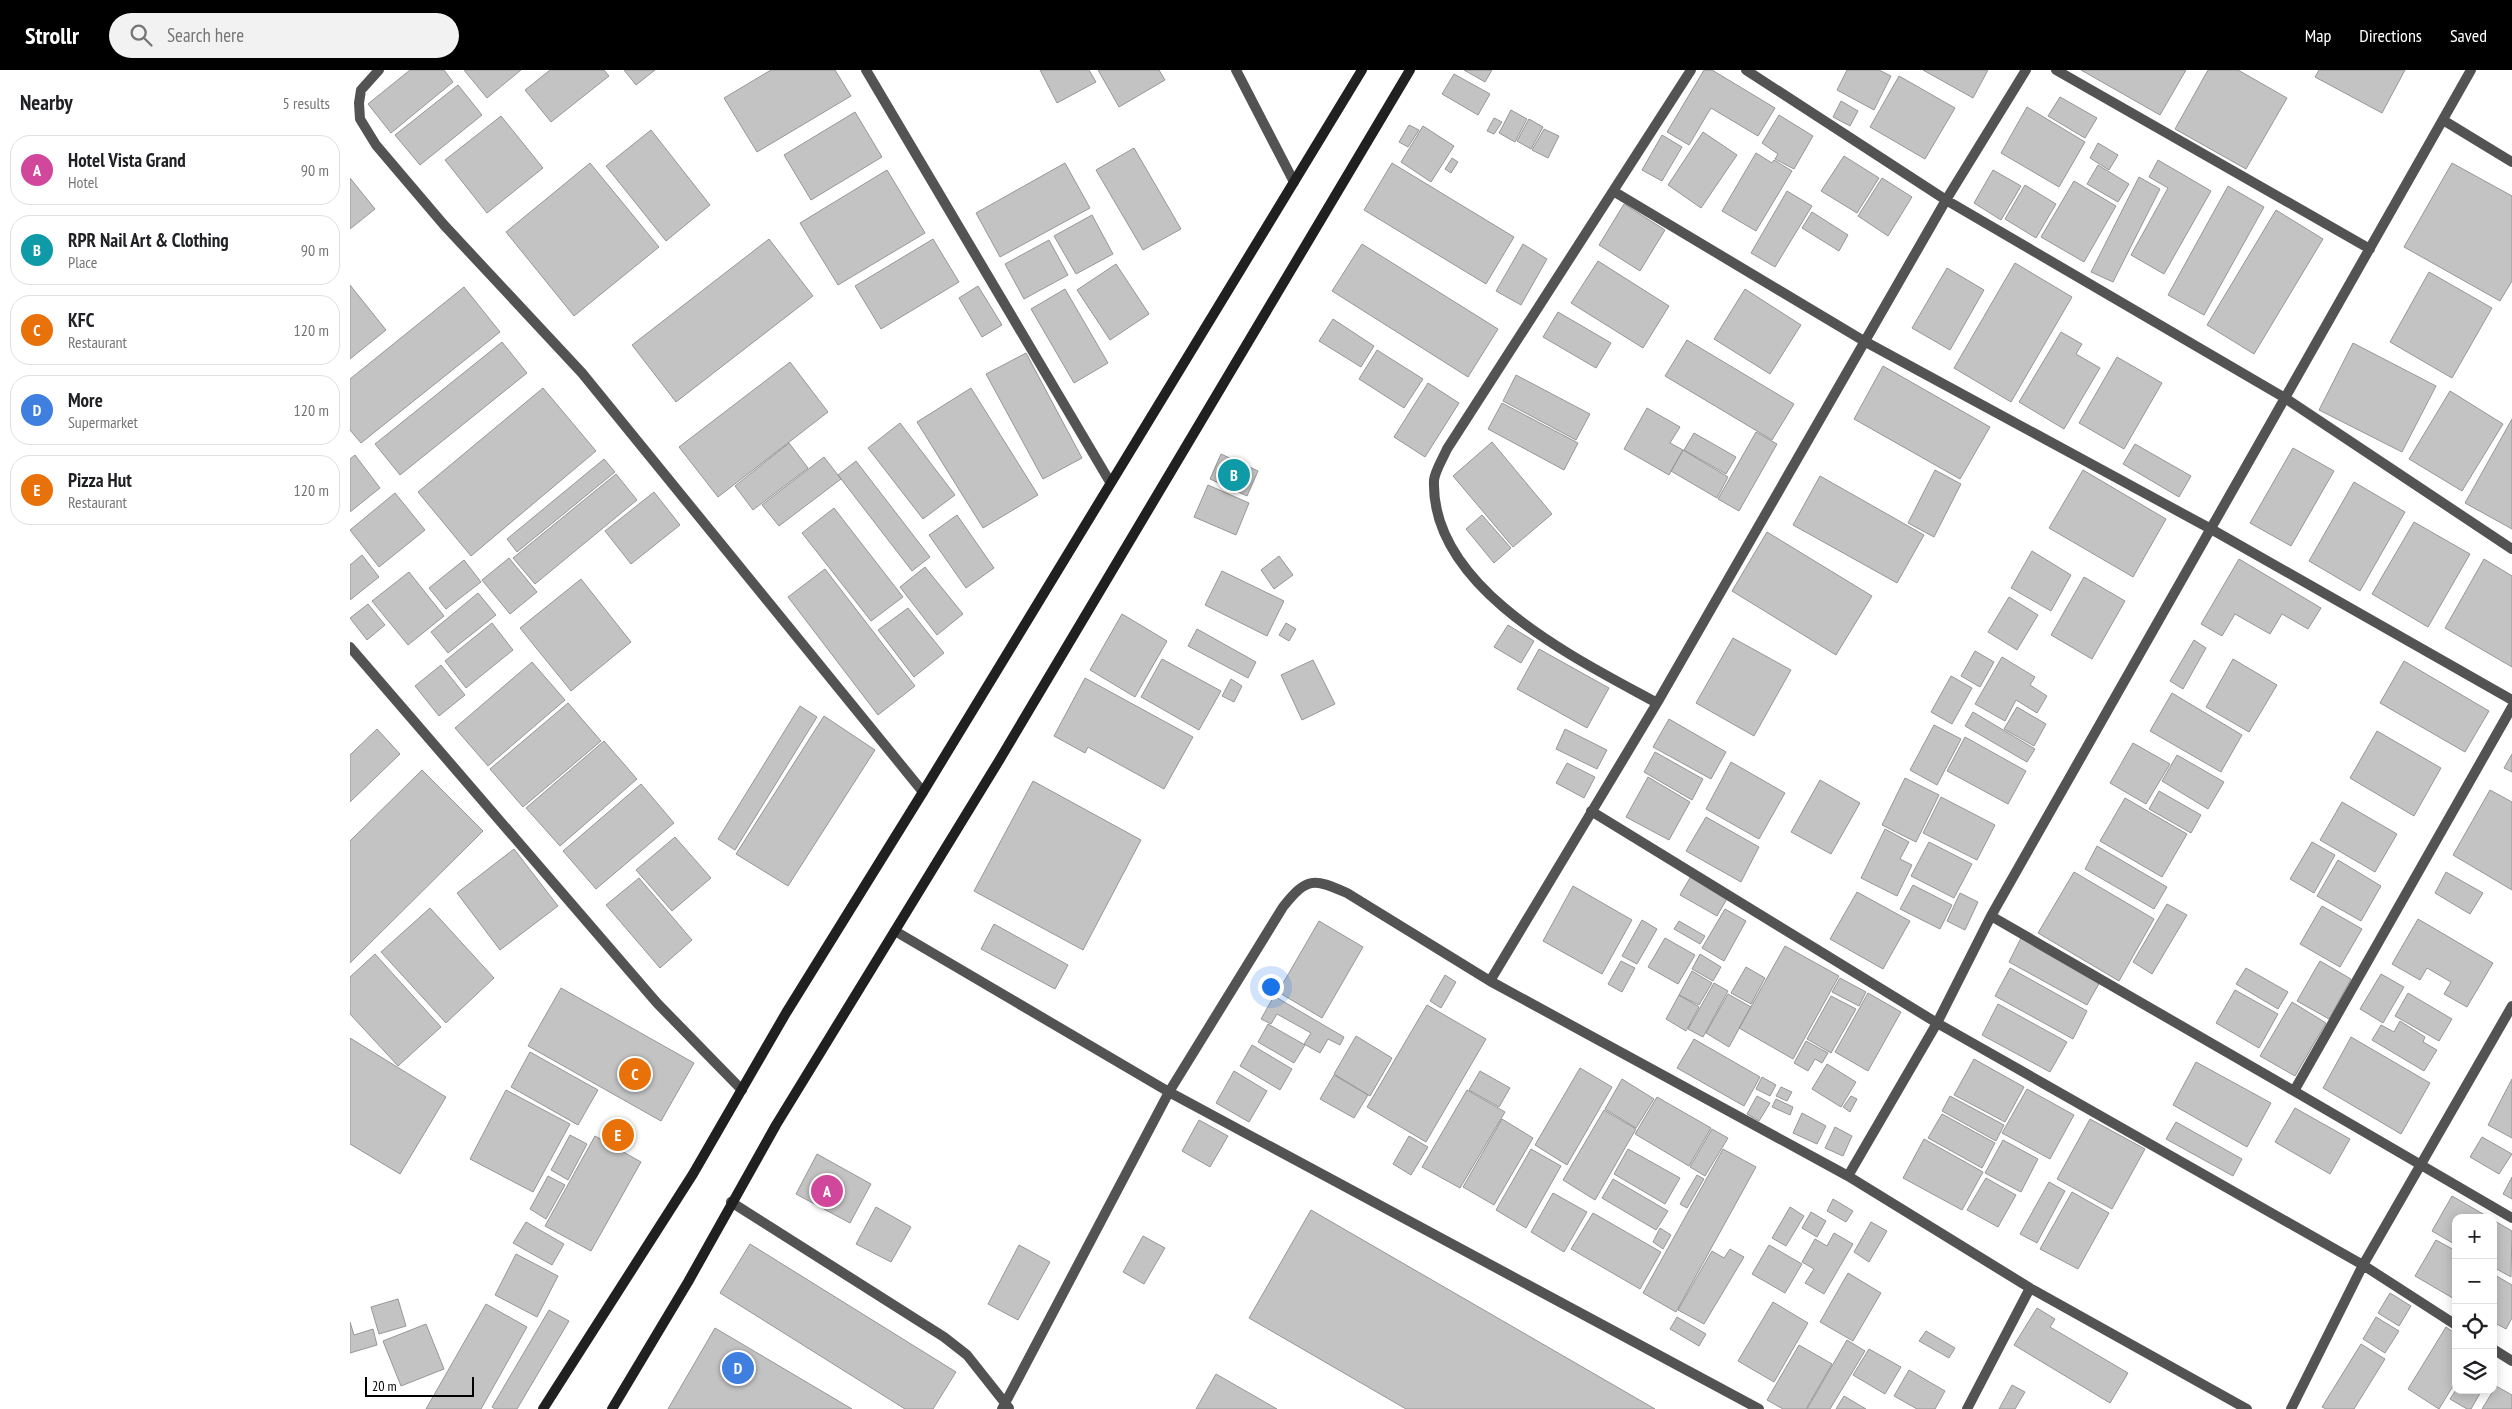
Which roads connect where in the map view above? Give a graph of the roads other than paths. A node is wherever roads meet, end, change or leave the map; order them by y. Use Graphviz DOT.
graph roads {
  1 [pos="379,70"];
  2 [pos="866,70"];
  3 [pos="1236,70"];
  4 [pos="1362,70"];
  5 [pos="1410,70"];
  6 [pos="1691,70"];
  7 [pos="1746,70"];
  8 [pos="2026,70"];
  9 [pos="2056,70"];
  10 [pos="2471,70"];
  11 [pos="2443,120"];
  12 [pos="2512,162"];
  13 [pos="1294,182"];
  14 [pos="1613,191"];
  15 [pos="1946,200"];
  16 [pos="2370,249"];
  17 [pos="1864,341"];
  18 [pos="2285,398"];
  19 [pos="1110,482"];
  20 [pos="2211,529"];
  21 [pos="2512,549"];
  22 [pos="350,647"];
  23 [pos="2512,700"];
  24 [pos="1656,703"];
  25 [pos="2512,707"];
  26 [pos="923,792"];
  27 [pos="1591,811"];
  28 [pos="1991,916"];
  29 [pos="895,931"];
  30 [pos="1490,981"];
  31 [pos="2512,1006"];
  32 [pos="1937,1023"];
  33 [pos="742,1090"];
  34 [pos="2294,1091"];
  35 [pos="1169,1092"];
  36 [pos="2420,1165"];
  37 [pos="1848,1176"];
  38 [pos="731,1202"];
  39 [pos="2512,1218"];
  40 [pos="2363,1265"];
  41 [pos="2030,1288"];
  42 [pos="2452,1322"];
  43 [pos="2497,1352"];
  44 [pos="2512,1361"];
  45 [pos="1006,1408"];
  46 [pos="543,1409"];
  47 [pos="612,1409"];
  48 [pos="1758,1409"];
  49 [pos="1967,1409"];
  50 [pos="2247,1409"];
  51 [pos="2291,1409"];
  1 -- 26 [label="street"];
  2 -- 19 [label="street"];
  3 -- 13 [label="street"];
  4 -- 13 [label="main road"];
  5 -- 29 [label="main road"];
  6 -- 14 [label="street"];
  7 -- 15 [label="street"];
  8 -- 15 [label="street"];
  9 -- 16 [label="street"];
  10 -- 11 [label="street"];
  11 -- 12 [label="street"];
  11 -- 16 [label="street"];
  13 -- 19 [label="main road"];
  14 -- 17 [label="street"];
  14 -- 24 [label="street"];
  15 -- 17 [label="street"];
  15 -- 18 [label="street"];
  16 -- 18 [label="street"];
  17 -- 20 [label="street"];
  17 -- 24 [label="street"];
  18 -- 20 [label="street"];
  18 -- 21 [label="street"];
  19 -- 26 [label="main road"];
  20 -- 23 [label="street"];
  20 -- 28 [label="street"];
  22 -- 33 [label="street"];
  24 -- 27 [label="street"];
  25 -- 34 [label="street"];
  26 -- 33 [label="main road"];
  27 -- 30 [label="street"];
  27 -- 32 [label="street"];
  28 -- 32 [label="street"];
  28 -- 34 [label="street"];
  29 -- 35 [label="street"];
  29 -- 38 [label="main road"];
  30 -- 35 [label="street"];
  30 -- 37 [label="street"];
  31 -- 36 [label="street"];
  32 -- 37 [label="street"];
  32 -- 40 [label="street"];
  33 -- 46 [label="main road"];
  34 -- 36 [label="street"];
  35 -- 45 [label="street"];
  35 -- 48 [label="street"];
  36 -- 39 [label="street"];
  36 -- 40 [label="street"];
  37 -- 41 [label="street"];
  38 -- 45 [label="street"];
  38 -- 47 [label="main road"];
  40 -- 42 [label="street"];
  40 -- 51 [label="street"];
  41 -- 49 [label="street"];
  41 -- 50 [label="street"];
  43 -- 44 [label="street"];
}
